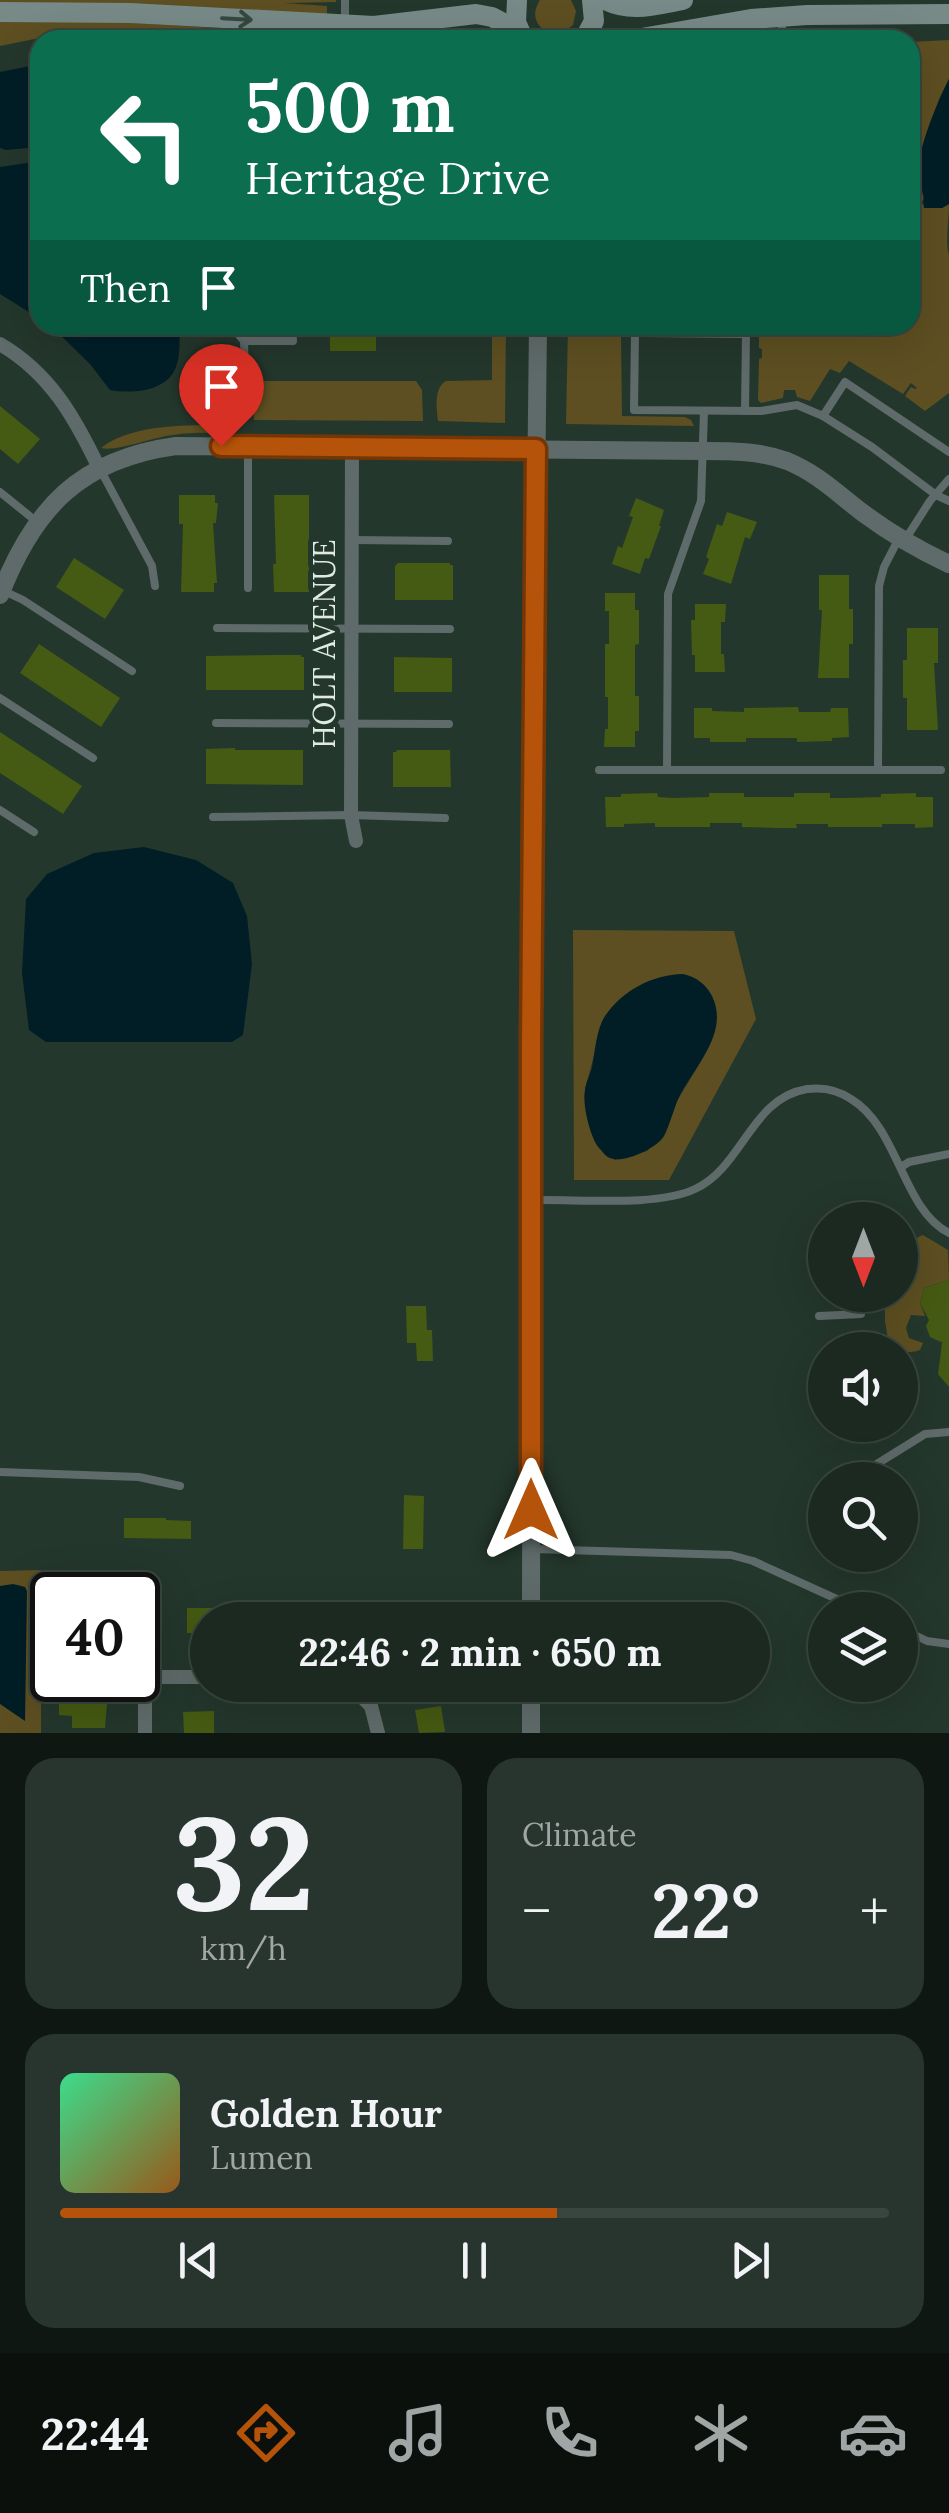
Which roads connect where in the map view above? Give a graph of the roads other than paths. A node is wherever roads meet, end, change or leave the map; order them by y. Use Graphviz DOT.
graph roads {
  1 [pos="345,0"];
  2 [pos="517,0"];
  3 [pos="592,0"];
  4 [pos="606,0"];
  5 [pos="683,0"];
  6 [pos="0,12"];
  7 [pos="949,14"];
  8 [pos="782,17"];
  9 [pos="313,30"];
  10 [pos="345,30"];
  11 [pos="357,30"];
  12 [pos="512,30"];
  13 [pos="521,30"];
  14 [pos="589,30"];
  15 [pos="684,30"];
  16 [pos="782,30"];
  17 [pos="239,335"];
  18 [pos="292,335"];
  19 [pos="538,335"];
  20 [pos="635,335"];
  21 [pos="746,335"];
  22 [pos="244,341"];
  23 [pos="0,344"];
  24 [pos="245,374"];
  25 [pos="704,410"];
  26 [pos="745,411"];
  27 [pos="823,416"];
  28 [pos="248,446"];
  29 [pos="352,446"];
  30 [pos="536,449"];
  31 [pos="704,451"];
  32 [pos="949,452"];
  33 [pos="99,468"];
  34 [pos="949,479"];
  35 [pos="0,492"];
  36 [pos="936,495"];
  37 [pos="949,502"];
  38 [pos="37,522"];
  39 [pos="902,539"];
  40 [pos="352,540"];
  41 [pos="448,541"];
  42 [pos="949,564"];
  43 [pos="155,586"];
  44 [pos="248,588"];
  45 [pos="1,592"];
  46 [pos="217,628"];
  47 [pos="351,629"];
  48 [pos="450,629"];
  49 [pos="132,671"];
  50 [pos="0,698"];
  51 [pos="216,723"];
  52 [pos="351,723"];
  53 [pos="449,724"];
  54 [pos="93,758"];
  55 [pos="599,770"];
  56 [pos="667,770"];
  57 [pos="878,770"];
  58 [pos="941,770"];
  59 [pos="0,810"];
  60 [pos="350,815"];
  61 [pos="213,816"];
  62 [pos="445,818"];
  63 [pos="34,832"];
  64 [pos="356,841"];
  65 [pos="949,1154"];
  66 [pos="901,1167"];
  67 [pos="530,1200"];
  68 [pos="949,1233"];
  69 [pos="861,1314"];
  70 [pos="819,1316"];
  71 [pos="949,1432"];
  72 [pos="879,1462"];
  73 [pos="0,1472"];
  74 [pos="180,1486"];
  75 [pos="531,1549"];
  76 [pos="821,1592"];
  77 [pos="531,1602"];
  78 [pos="918,1636"];
  79 [pos="949,1644"];
  80 [pos="190,1677"];
  81 [pos="160,1678"];
  82 [pos="146,1702"];
  83 [pos="368,1702"];
  84 [pos="530,1702"];
  85 [pos="145,1733"];
  86 [pos="378,1733"];
  87 [pos="530,1733"];
  1 -- 10 [label="lane"];
  2 -- 13 [label="main road"];
  3 -- 14 [label="main road"];
  4 -- 5 [label="main road"];
  6 -- 9 [label="main road, one-way"];
  7 -- 8 [label="main road"];
  8 -- 15 [label="main road"];
  8 -- 16 [label="lane"];
  11 -- 12 [label="main road"];
  17 -- 22 [label="lane"];
  18 -- 22 [label="lane"];
  19 -- 30 [label="street"];
  20 -- 25 [label="lane"];
  21 -- 26 [label="lane"];
  22 -- 24 [label="lane"];
  23 -- 33 [label="street"];
  25 -- 26 [label="lane"];
  25 -- 31 [label="lane"];
  26 -- 27 [label="lane"];
  27 -- 32 [label="lane"];
  27 -- 36 [label="lane"];
  28 -- 29 [label="street"];
  28 -- 33 [label="street"];
  28 -- 44 [label="lane"];
  29 -- 30 [label="street"];
  29 -- 40 [label="street, HOLT AVENUE"];
  30 -- 31 [label="street"];
  30 -- 67 [label="street"];
  31 -- 39 [label="street"];
  31 -- 56 [label="lane"];
  33 -- 38 [label="street"];
  33 -- 43 [label="lane"];
  34 -- 36 [label="lane"];
  35 -- 38 [label="lane"];
  36 -- 37 [label="lane"];
  36 -- 39 [label="lane"];
  38 -- 45 [label="street"];
  39 -- 42 [label="street"];
  39 -- 57 [label="lane"];
  40 -- 41 [label="lane"];
  40 -- 47 [label="street, HOLT AVENUE"];
  45 -- 49 [label="lane"];
  46 -- 47 [label="lane"];
  47 -- 48 [label="lane"];
  47 -- 52 [label="street, HOLT AVENUE"];
  50 -- 54 [label="lane"];
  51 -- 52 [label="lane"];
  52 -- 53 [label="lane"];
  52 -- 60 [label="street, HOLT AVENUE"];
  55 -- 56 [label="lane"];
  56 -- 57 [label="lane"];
  57 -- 58 [label="lane"];
  59 -- 63 [label="lane"];
  60 -- 61 [label="lane"];
  60 -- 62 [label="lane"];
  60 -- 64 [label="street, HOLT AVENUE"];
  65 -- 66 [label="lane"];
  66 -- 67 [label="lane"];
  66 -- 68 [label="lane"];
  67 -- 75 [label="street"];
  69 -- 70 [label="lane"];
  71 -- 72 [label="lane"];
  73 -- 74 [label="lane"];
  75 -- 76 [label="lane"];
  75 -- 77 [label="street"];
  78 -- 79 [label="lane"];
  80 -- 81 [label="street"];
  82 -- 85 [label="street"];
  83 -- 86 [label="street"];
  84 -- 87 [label="street"];
}
